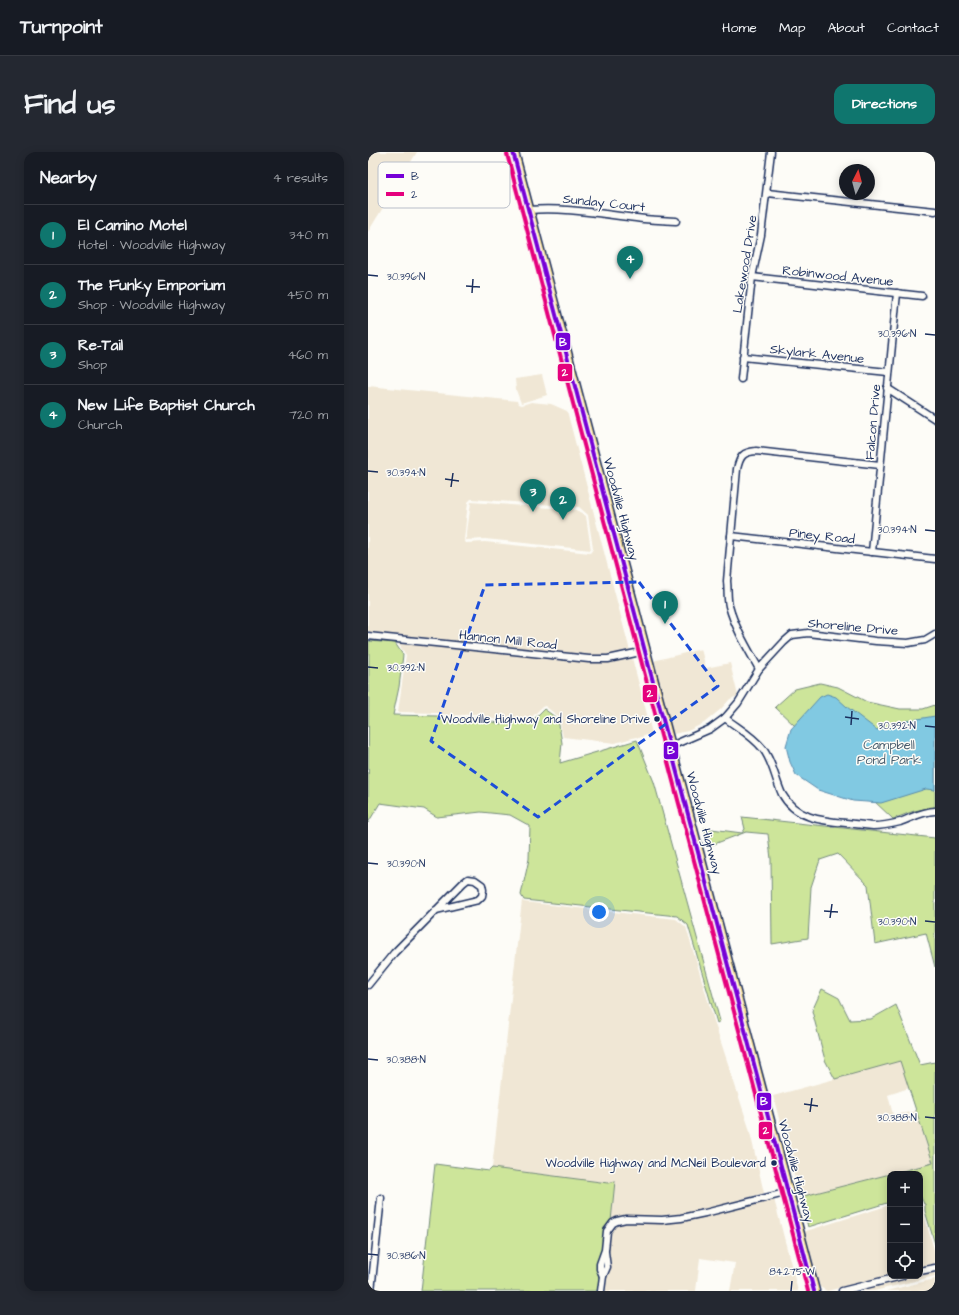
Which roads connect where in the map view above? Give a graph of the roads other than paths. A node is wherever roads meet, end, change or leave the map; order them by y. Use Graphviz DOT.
graph roads {
  1 [pos="514,152"];
  2 [pos="772,152"];
  3 [pos="767,193"];
  4 [pos="529,210"];
  5 [pos="935,211"];
  6 [pos="676,221"];
  7 [pos="752,277"];
  8 [pos="897,293"];
  9 [pos="922,296"];
  10 [pos="743,357"];
  11 [pos="888,372"];
  12 [pos="741,379"];
  13 [pos="887,388"];
  14 [pos="935,419"];
  15 [pos="880,465"];
  16 [pos="731,536"];
  17 [pos="872,552"];
  18 [pos="935,559"];
  19 [pos="935,634"];
  20 [pos="368,636"];
  21 [pos="645,651"];
  22 [pos="759,669"];
  23 [pos="725,718"];
  24 [pos="671,746"];
  25 [pos="935,811"];
  26 [pos="436,910"];
  27 [pos="368,985"];
  28 [pos="788,1192"];
  29 [pos="381,1198"];
  30 [pos="935,1268"];
  31 [pos="923,1270"];
  32 [pos="890,1279"];
  33 [pos="371,1291"];
  34 [pos="601,1291"];
  35 [pos="814,1291"];
  36 [pos="842,1291"];
  1 -- 4 [label="main road, Woodville Highway"];
  2 -- 3 [label="street, Lakewood Drive"];
  3 -- 5 [label="street"];
  3 -- 7 [label="street, Lakewood Drive"];
  4 -- 6 [label="street, Sunday Court"];
  4 -- 21 [label="main road, Woodville Highway"];
  7 -- 8 [label="street, Robinwood Avenue"];
  7 -- 10 [label="street, Lakewood Drive"];
  8 -- 9 [label="street, Robinwood Avenue"];
  8 -- 11 [label="street, Falcon Drive"];
  10 -- 11 [label="street, Skylark Avenue"];
  10 -- 12 [label="street, Lakewood Drive"];
  11 -- 13 [label="street, Falcon Drive"];
  13 -- 14 [label="street"];
  13 -- 15 [label="street, Falcon Drive"];
  15 -- 16 [label="street"];
  15 -- 17 [label="street, Falcon Drive"];
  16 -- 17 [label="street, Piney Road"];
  16 -- 22 [label="street"];
  17 -- 18 [label="street, Piney Road"];
  19 -- 22 [label="street, Shoreline Drive"];
  20 -- 21 [label="street, Hannon Mill Road"];
  21 -- 24 [label="main road, Woodville Highway"];
  22 -- 23 [label="street, Shoreline Drive"];
  23 -- 24 [label="street, Shoreline Drive"];
  23 -- 25 [label="street"];
  24 -- 28 [label="main road, Woodville Highway"];
  26 -- 26 [label="street"];
  26 -- 27 [label="street"];
  28 -- 34 [label="street"];
  28 -- 35 [label="main road, Woodville Highway"];
  29 -- 33 [label="street"];
  30 -- 31 [label="street"];
  32 -- 36 [label="street"];
}
